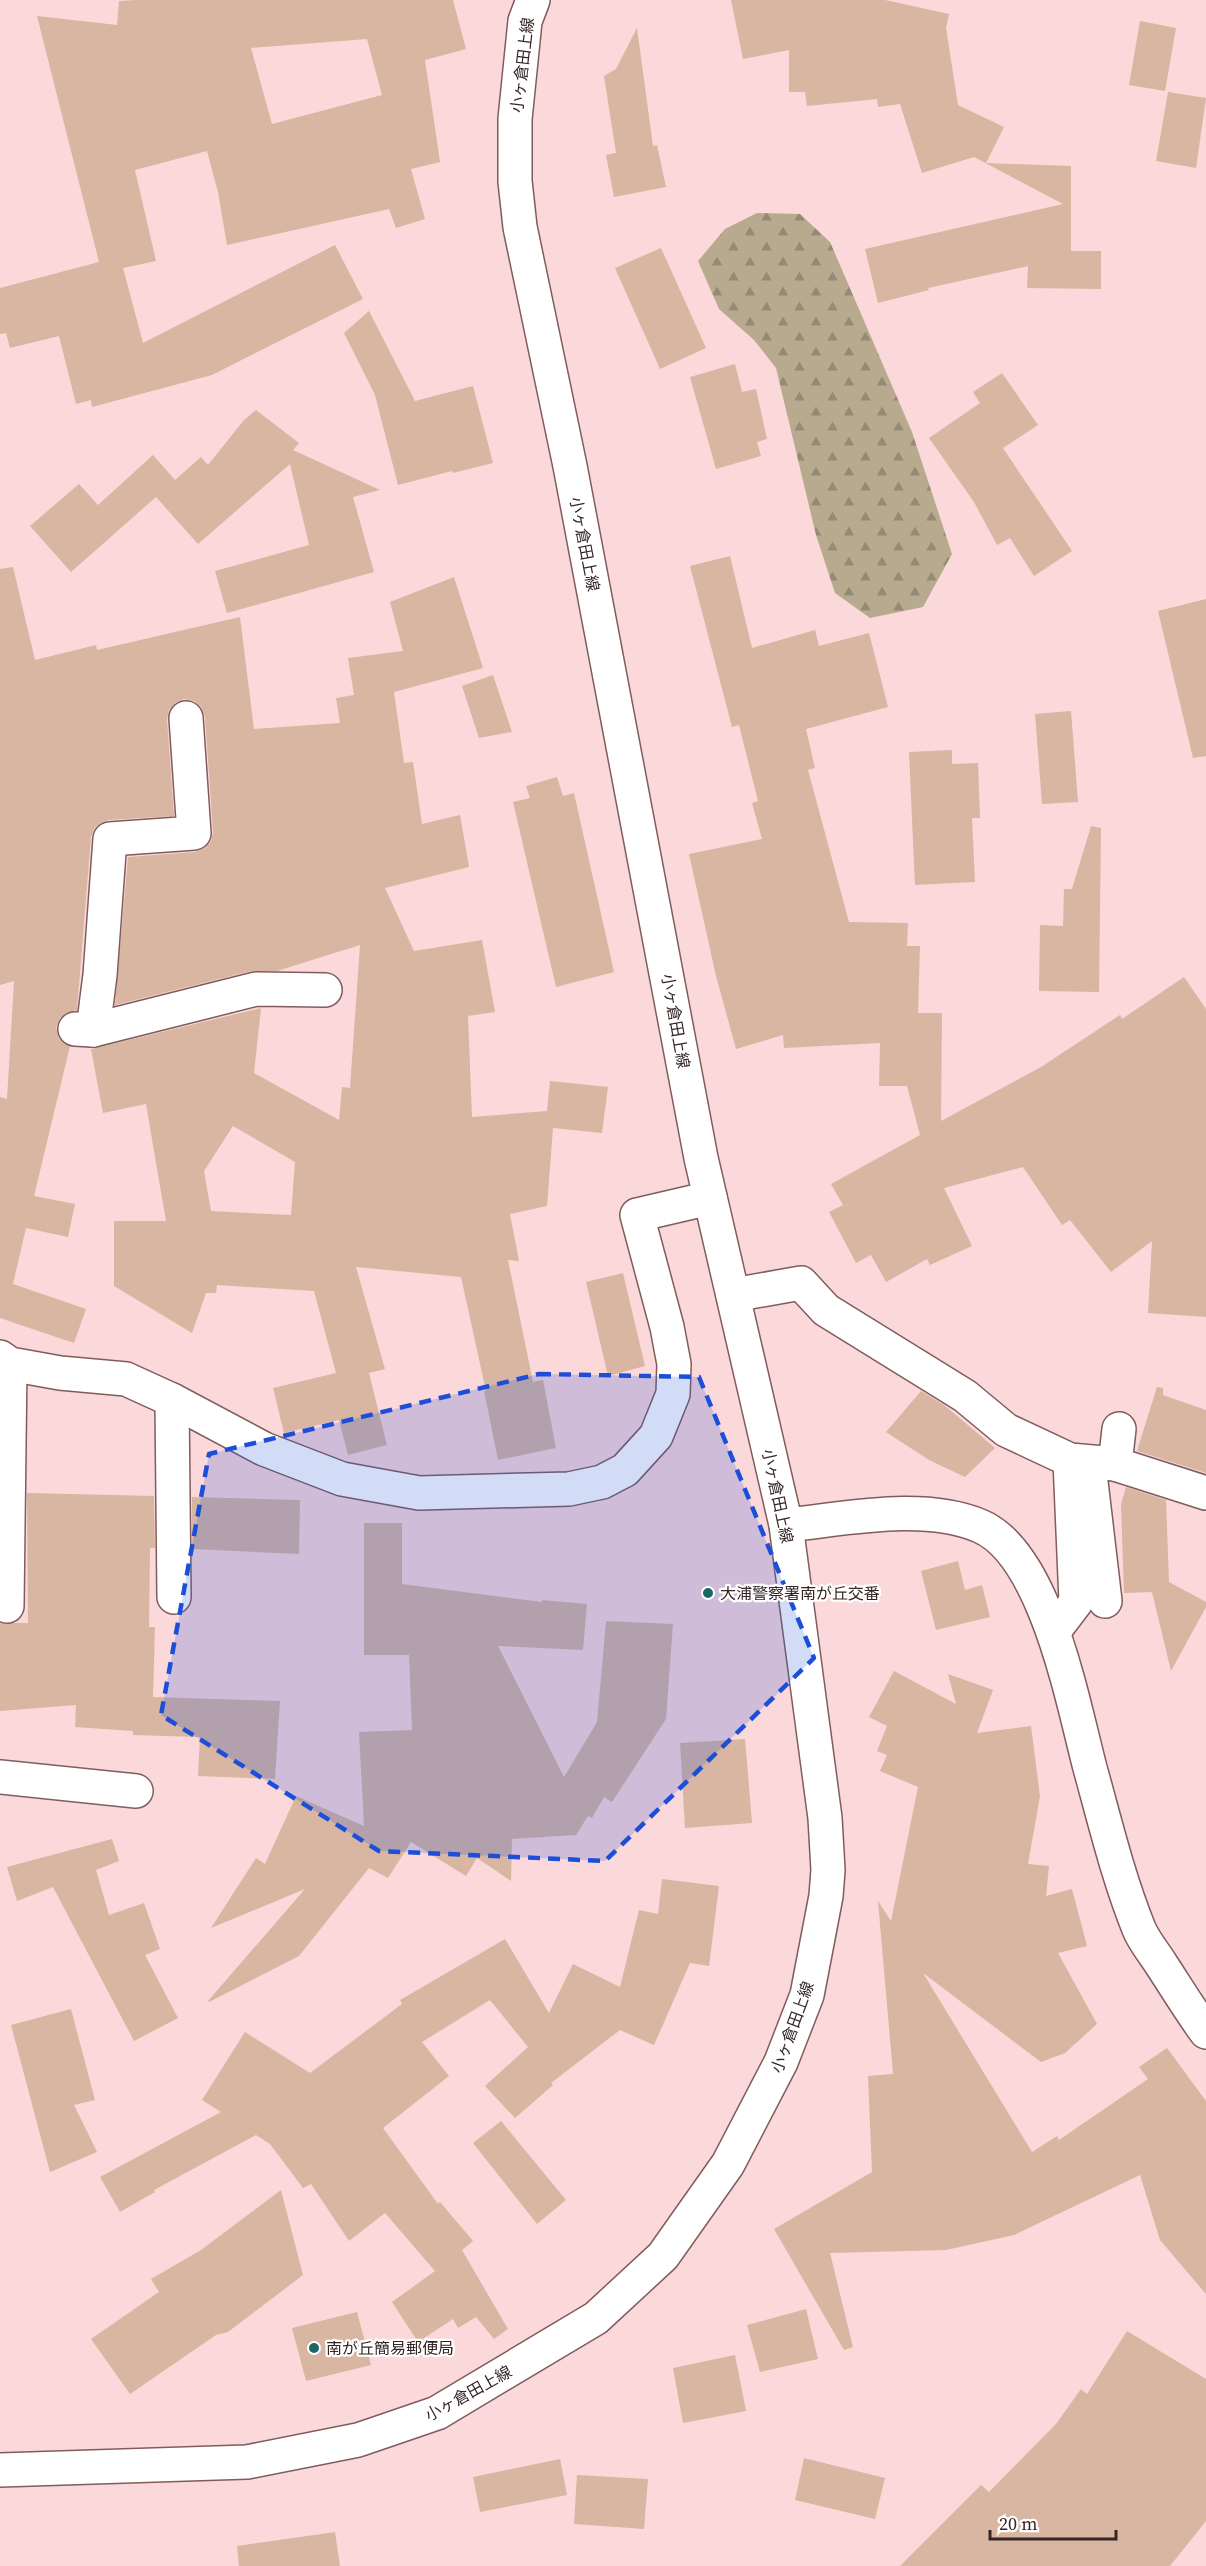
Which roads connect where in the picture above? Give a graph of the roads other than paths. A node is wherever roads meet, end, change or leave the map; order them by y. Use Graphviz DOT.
graph roads {
  1 [pos="532,0"];
  2 [pos="186,718"];
  3 [pos="325,990"];
  4 [pos="710,1198"];
  5 [pos="733,1295"];
  6 [pos="5,1360"];
  7 [pos="172,1400"];
  8 [pos="1119,1429"];
  9 [pos="1091,1462"];
  10 [pos="1206,1492"];
  11 [pos="786,1525"];
  12 [pos="174,1597"];
  13 [pos="1105,1601"];
  14 [pos="7,1606"];
  15 [pos="1054,1631"];
  16 [pos="0,1777"];
  17 [pos="136,1791"];
  18 [pos="1206,2032"];
  19 [pos="0,2470"];
  1 -- 4 [label="street, 小ヶ倉田上線"];
  2 -- 3 [label="street"];
  4 -- 5 [label="street, 小ヶ倉田上線"];
  4 -- 7 [label="street"];
  5 -- 9 [label="street"];
  5 -- 11 [label="street, 小ヶ倉田上線"];
  6 -- 7 [label="street"];
  6 -- 14 [label="street"];
  7 -- 12 [label="street"];
  8 -- 9 [label="street"];
  9 -- 10 [label="street"];
  9 -- 13 [label="street"];
  9 -- 15 [label="street"];
  11 -- 15 [label="street"];
  11 -- 19 [label="street, 小ヶ倉田上線"];
  15 -- 18 [label="street"];
  16 -- 17 [label="street"];
}
